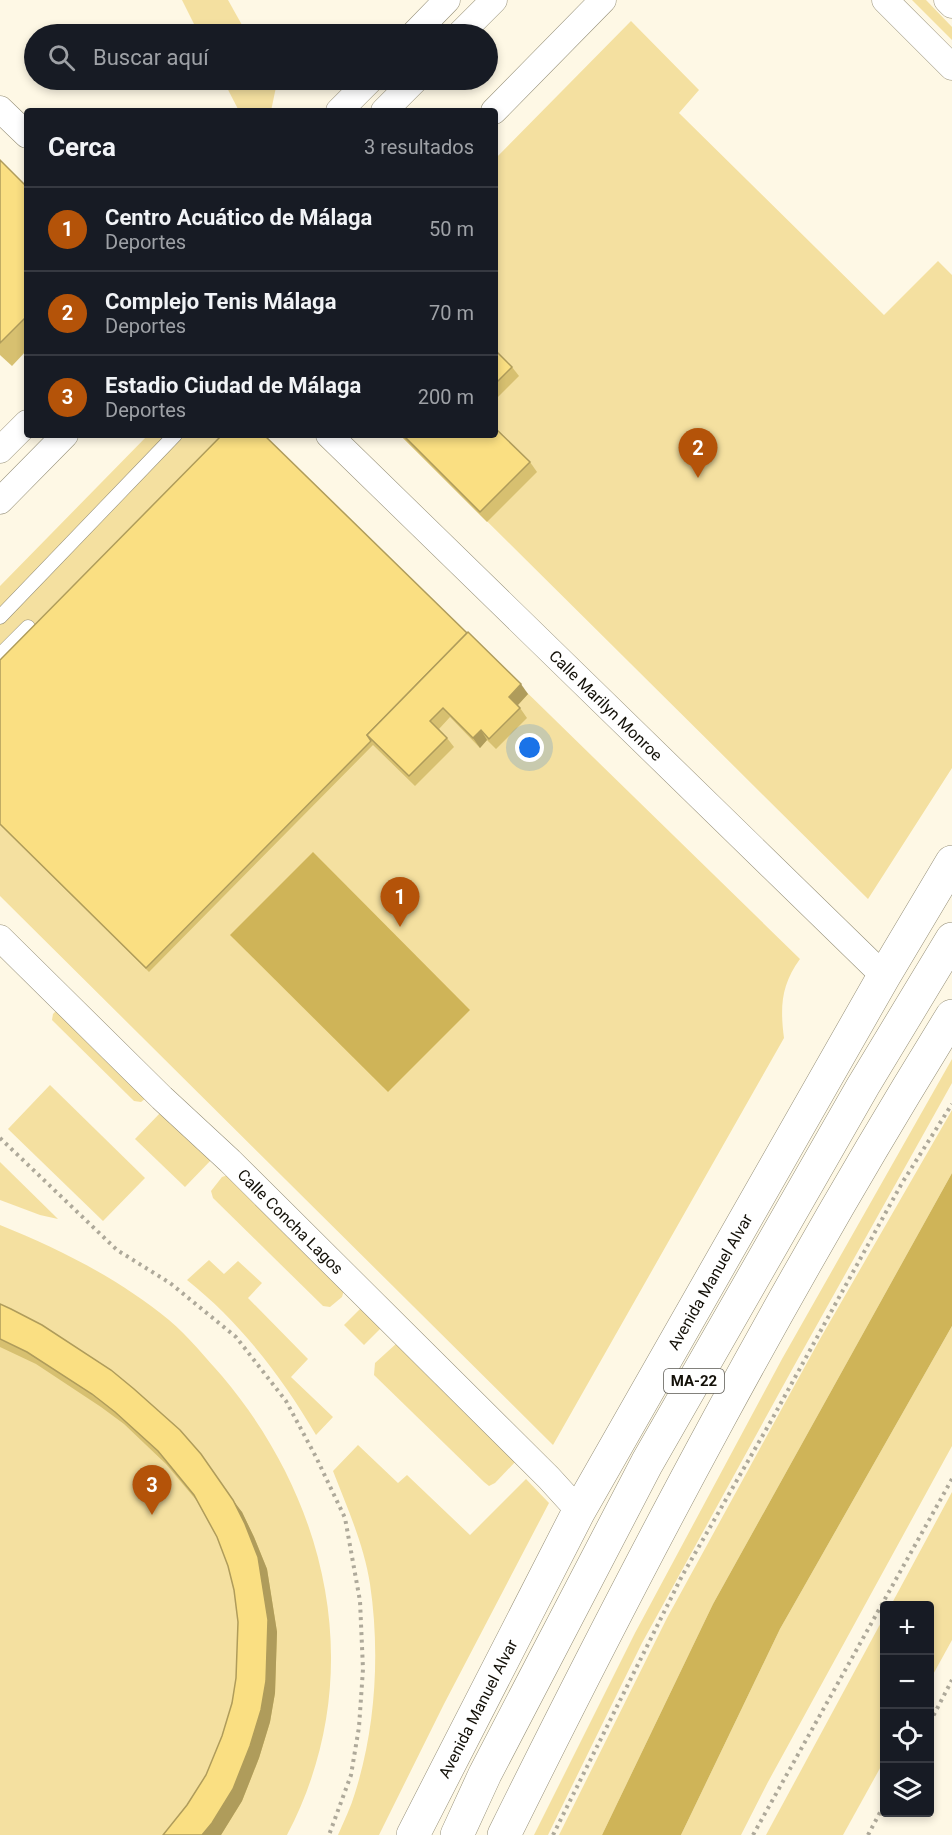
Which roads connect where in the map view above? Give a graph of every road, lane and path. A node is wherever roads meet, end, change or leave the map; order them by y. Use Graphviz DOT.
graph roads {
  1 [pos="447,0"];
  2 [pos="494,0"];
  3 [pos="603,0"];
  4 [pos="885,0"];
  5 [pos="947,0"];
  6 [pos="952,5"];
  7 [pos="424,24"];
  8 [pos="470,24"];
  9 [pos="952,67"];
  10 [pos="360,90"];
  11 [pos="405,90"];
  12 [pos="342,108"];
  13 [pos="387,108"];
  14 [pos="497,108"];
  15 [pos="0,109"];
  16 [pos="24,132"];
  17 [pos="24,426"];
  18 [pos="62,438"];
  19 [pos="172,438"];
  20 [pos="332,438"];
  21 [pos="0,450"];
  22 [pos="0,501"];
  23 [pos="0,617"];
  24 [pos="28,627"];
  25 [pos="0,655"];
  26 [pos="952,862"];
  27 [pos="0,938"];
  28 [pos="952,939"];
  29 [pos="884,976"];
  30 [pos="952,1016"];
  31 [pos="952,1104"];
  32 [pos="0,1138"];
  33 [pos="952,1479"];
  34 [pos="579,1511"];
  35 [pos="952,1680"];
  36 [pos="934,1714"];
  37 [pos="880,1814"];
  38 [pos="329,1835"];
  39 [pos="414,1835"];
  40 [pos="457,1835"];
  41 [pos="504,1835"];
  42 [pos="553,1835"];
  43 [pos="753,1835"];
  44 [pos="868,1835"];
  1 -- 7 [label="street"];
  2 -- 8 [label="street"];
  3 -- 14 [label="street"];
  4 -- 9 [label="street"];
  5 -- 6 [label="street"];
  10 -- 12 [label="street"];
  11 -- 13 [label="street"];
  15 -- 16 [label="street"];
  17 -- 21 [label="street"];
  18 -- 22 [label="street"];
  19 -- 23 [label="lane"];
  20 -- 29 [label="street, Calle Marilyn Monroe"];
  24 -- 25 [label="lane"];
  26 -- 29 [label="main road, Avenida Manuel Alvar"];
  27 -- 34 [label="street, Calle Concha Lagos"];
  28 -- 40 [label="main road, MA-22"];
  29 -- 34 [label="main road, Avenida Manuel Alvar"];
  30 -- 41 [label="main road, MA-22"];
  31 -- 42 [label="path"];
  32 -- 38 [label="path"];
  33 -- 43 [label="path"];
  34 -- 39 [label="main road, Avenida Manuel Alvar"];
  35 -- 36 [label="path"];
  37 -- 44 [label="path"];
}
